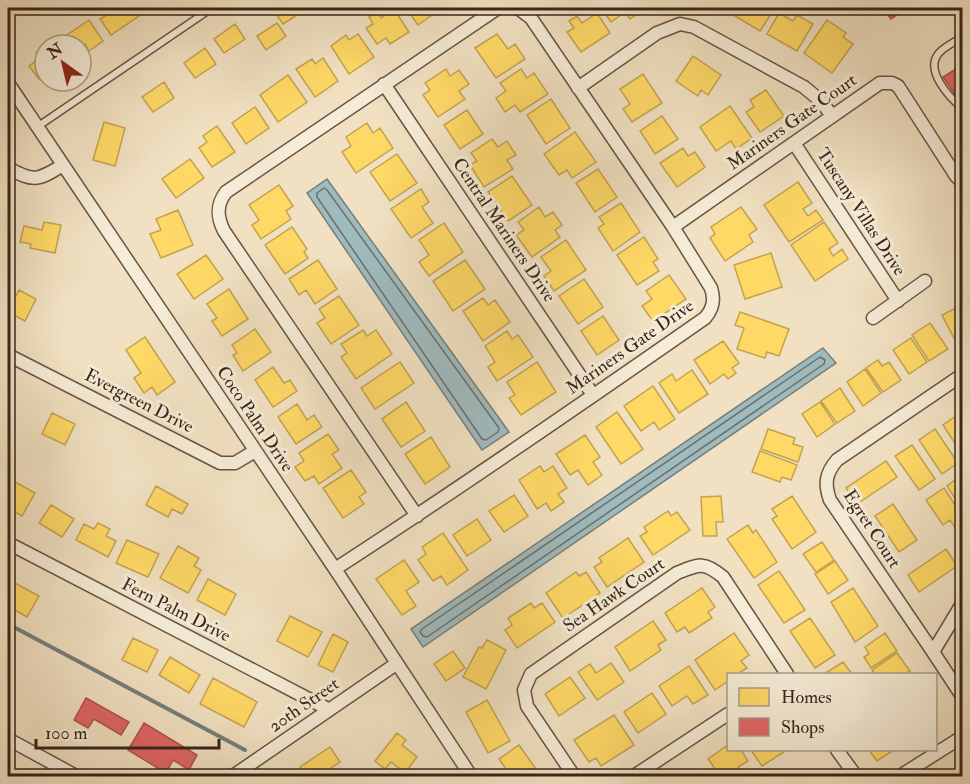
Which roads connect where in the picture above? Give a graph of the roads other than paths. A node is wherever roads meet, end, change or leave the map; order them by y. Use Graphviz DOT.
graph roads {
  1 [pos="212,8"];
  2 [pos="498,8"];
  3 [pos="518,8"];
  4 [pos="963,37"];
  5 [pos="8,83"];
  6 [pos="384,84"];
  7 [pos="578,88"];
  8 [pos="963,108"];
  9 [pos="832,116"];
  10 [pos="37,127"];
  11 [pos="795,143"];
  12 [pos="63,165"];
  13 [pos="8,168"];
  14 [pos="963,182"];
  15 [pos="673,227"];
  16 [pos="925,281"];
  17 [pos="898,301"];
  18 [pos="873,318"];
  19 [pos="8,355"];
  20 [pos="963,375"];
  21 [pos="593,395"];
  22 [pos="255,451"];
  23 [pos="417,516"];
  24 [pos="8,543"];
  25 [pos="335,569"];
  26 [pos="963,604"];
  27 [pos="933,652"];
  28 [pos="396,664"];
  29 [pos="785,673"];
  30 [pos="963,696"];
  31 [pos="328,709"];
  32 [pos="727,715"];
  33 [pos="963,737"];
  34 [pos="8,739"];
  35 [pos="838,751"];
  36 [pos="76,777"];
  37 [pos="233,777"];
  38 [pos="471,777"];
  39 [pos="574,777"];
  40 [pos="634,777"];
  41 [pos="856,777"];
  42 [pos="900,777"];
  1 -- 10 [label="lane"];
  2 -- 6 [label="street"];
  3 -- 7 [label="street, Mariners Gate Drive"];
  4 -- 8 [label="lane"];
  5 -- 10 [label="street, Coco Palm Drive"];
  6 -- 21 [label="street, Central Mariners Drive"];
  6 -- 23 [label="street"];
  7 -- 9 [label="street"];
  7 -- 15 [label="street, Mariners Gate Drive"];
  9 -- 11 [label="street, Mariners Gate Court"];
  9 -- 14 [label="street, Mariners Gate Court"];
  10 -- 12 [label="street, Coco Palm Drive"];
  11 -- 15 [label="street, Mariners Gate Court"];
  11 -- 17 [label="street, Tuscany Villas Drive"];
  12 -- 13 [label="street"];
  12 -- 22 [label="street, Coco Palm Drive"];
  15 -- 21 [label="street, Mariners Gate Drive"];
  16 -- 17 [label="street"];
  17 -- 18 [label="street"];
  19 -- 22 [label="street, Evergreen Drive"];
  20 -- 27 [label="street, Egret Court"];
  21 -- 23 [label="street, Mariners Gate Drive"];
  22 -- 25 [label="street, Coco Palm Drive"];
  23 -- 25 [label="street, Mariners Gate Drive"];
  24 -- 31 [label="street, Fern Palm Drive"];
  25 -- 28 [label="street, Coco Palm Drive"];
  26 -- 27 [label="street"];
  27 -- 30 [label="street, Egret Court"];
  28 -- 31 [label="street, 20th Street"];
  28 -- 38 [label="street, Coco Palm Drive"];
  29 -- 39 [label="street, Sea Hawk Court"];
  31 -- 37 [label="street, 20th Street"];
  32 -- 40 [label="street"];
  33 -- 42 [label="street"];
  34 -- 36 [label="street"];
  35 -- 41 [label="street"];
}
